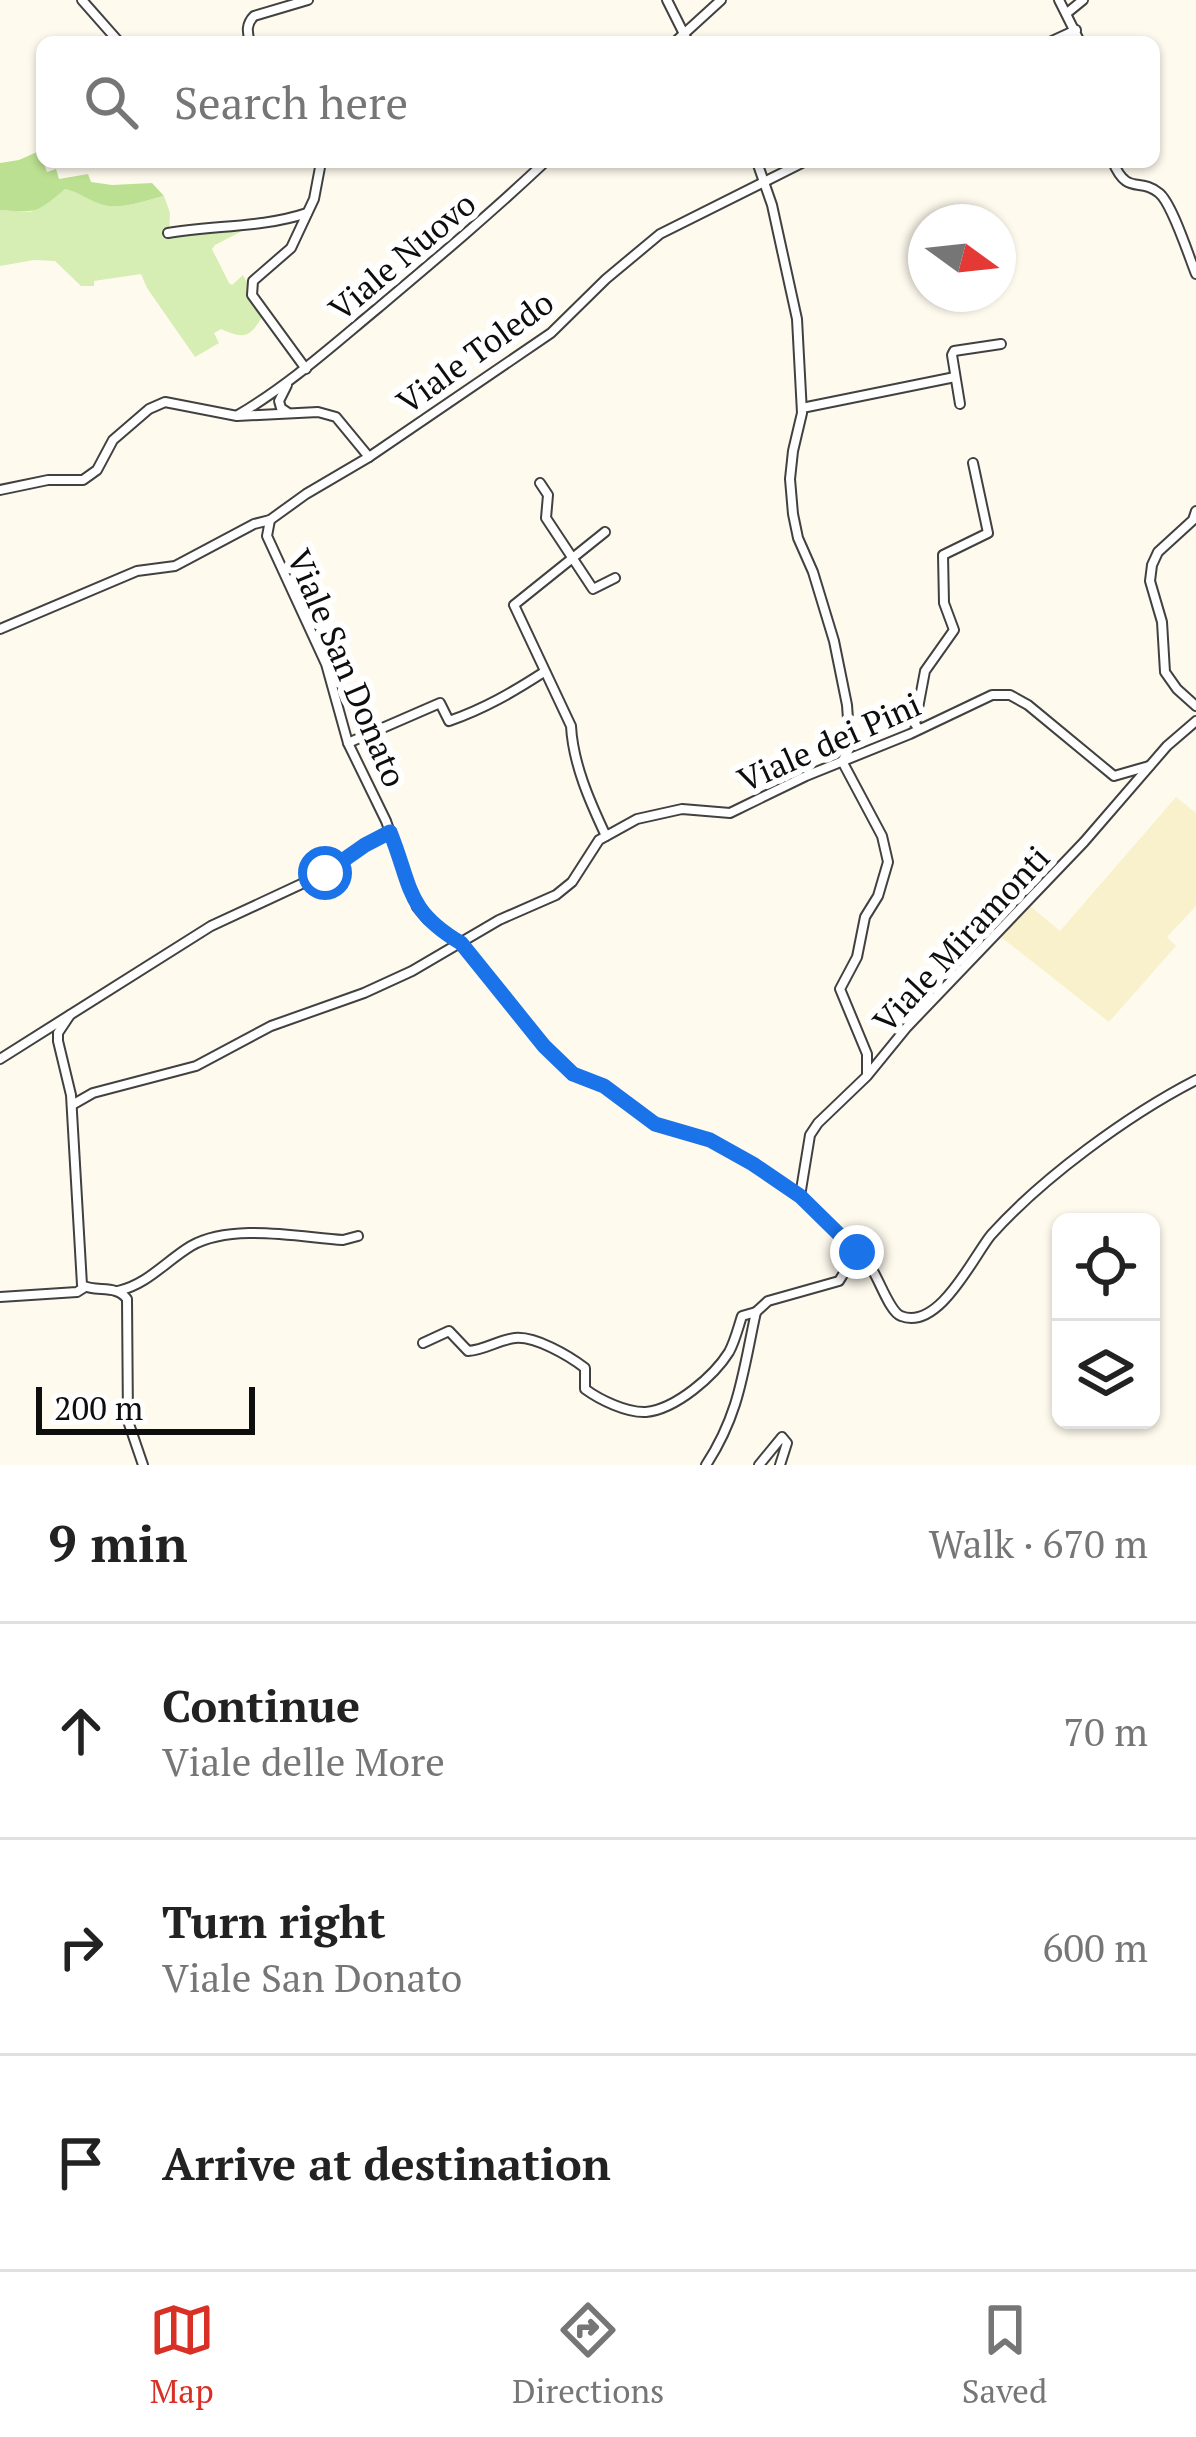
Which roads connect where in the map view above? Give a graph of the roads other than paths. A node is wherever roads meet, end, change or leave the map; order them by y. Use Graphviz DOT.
graph roads {
  1 [pos="82,0"];
  2 [pos="308,0"];
  3 [pos="667,0"];
  4 [pos="721,0"];
  5 [pos="1059,0"];
  6 [pos="1083,0"];
  7 [pos="1067,13"];
  8 [pos="1076,30"];
  9 [pos="114,36"];
  10 [pos="248,36"];
  11 [pos="680,36"];
  12 [pos="686,36"];
  13 [pos="1063,36"];
  14 [pos="1078,36"];
  15 [pos="319,168"];
  16 [pos="539,168"];
  17 [pos="759,168"];
  18 [pos="792,168"];
  19 [pos="1116,168"];
  20 [pos="765,182"];
  21 [pos="308,212"];
  22 [pos="167,233"];
  23 [pos="1196,274"];
  24 [pos="1001,344"];
  25 [pos="306,369"];
  26 [pos="955,377"];
  27 [pos="288,383"];
  28 [pos="280,395"];
  29 [pos="266,398"];
  30 [pos="960,404"];
  31 [pos="802,408"];
  32 [pos="287,412"];
  33 [pos="264,414"];
  34 [pos="237,416"];
  35 [pos="369,457"];
  36 [pos="973,464"];
  37 [pos="540,483"];
  38 [pos="0,490"];
  39 [pos="1196,511"];
  40 [pos="270,520"];
  41 [pos="605,532"];
  42 [pos="573,558"];
  43 [pos="615,578"];
  44 [pos="0,629"];
  45 [pos="544,672"];
  46 [pos="1196,706"];
  47 [pos="1196,721"];
  48 [pos="919,729"];
  49 [pos="348,743"];
  50 [pos="842,761"];
  51 [pos="1149,766"];
  52 [pos="390,832"];
  53 [pos="606,836"];
  54 [pos="461,943"];
  55 [pos="70,1015"];
  56 [pos="0,1059"];
  57 [pos="867,1076"];
  58 [pos="1196,1080"];
  59 [pos="72,1105"];
  60 [pos="800,1196"];
  61 [pos="358,1237"];
  62 [pos="857,1252"];
  63 [pos="85,1287"];
  64 [pos="118,1292"];
  65 [pos="0,1297"];
  66 [pos="756,1312"];
  67 [pos="423,1342"];
  68 [pos="143,1465"];
  69 [pos="706,1465"];
  70 [pos="759,1465"];
  71 [pos="780,1465"];
  1 -- 9 [label="street"];
  2 -- 10 [label="street"];
  3 -- 11 [label="street"];
  4 -- 12 [label="street"];
  5 -- 7 [label="street"];
  6 -- 7 [label="street"];
  7 -- 8 [label="street"];
  8 -- 13 [label="street"];
  8 -- 14 [label="street"];
  15 -- 21 [label="street"];
  16 -- 25 [label="street, Viale Nuovo"];
  17 -- 20 [label="street"];
  18 -- 20 [label="street, Viale Toledo"];
  19 -- 23 [label="street"];
  20 -- 31 [label="street"];
  20 -- 35 [label="street, Viale Toledo"];
  21 -- 22 [label="street"];
  21 -- 25 [label="street"];
  24 -- 26 [label="street"];
  25 -- 27 [label="street, Viale Nuovo"];
  26 -- 30 [label="street"];
  26 -- 31 [label="street"];
  27 -- 28 [label="street, Viale Nuovo"];
  27 -- 29 [label="street, Viale Nuovo"];
  28 -- 32 [label="street"];
  28 -- 33 [label="street, Viale Nuovo"];
  29 -- 33 [label="street"];
  29 -- 34 [label="street, Viale Nuovo"];
  31 -- 50 [label="street"];
  32 -- 33 [label="street"];
  32 -- 35 [label="street"];
  33 -- 34 [label="street"];
  34 -- 38 [label="street"];
  35 -- 40 [label="street, Viale Toledo"];
  36 -- 48 [label="street"];
  37 -- 42 [label="street"];
  39 -- 46 [label="street"];
  40 -- 44 [label="street, Viale Toledo"];
  40 -- 49 [label="street, Viale San Donato"];
  41 -- 42 [label="street"];
  42 -- 43 [label="street"];
  42 -- 45 [label="street"];
  45 -- 49 [label="street"];
  45 -- 53 [label="street"];
  47 -- 51 [label="street, Viale Miramonti"];
  48 -- 50 [label="street, Viale dei Pini"];
  48 -- 51 [label="street, Viale dei Pini"];
  49 -- 52 [label="street, Viale San Donato"];
  50 -- 53 [label="street, Viale dei Pini"];
  50 -- 57 [label="street"];
  51 -- 57 [label="street, Viale Miramonti"];
  52 -- 54 [label="street, Viale San Donato"];
  52 -- 55 [label="street"];
  53 -- 54 [label="street"];
  54 -- 59 [label="street"];
  54 -- 60 [label="street, Viale San Donato"];
  55 -- 56 [label="street"];
  55 -- 59 [label="street"];
  57 -- 60 [label="street, Viale Miramonti"];
  58 -- 62 [label="street, Viale San Donato"];
  59 -- 63 [label="street"];
  60 -- 62 [label="street, Viale San Donato"];
  61 -- 64 [label="street"];
  62 -- 66 [label="street"];
  63 -- 64 [label="street"];
  63 -- 65 [label="street"];
  64 -- 68 [label="street"];
  66 -- 67 [label="street"];
  66 -- 69 [label="street"];
  70 -- 71 [label="street"];
}
